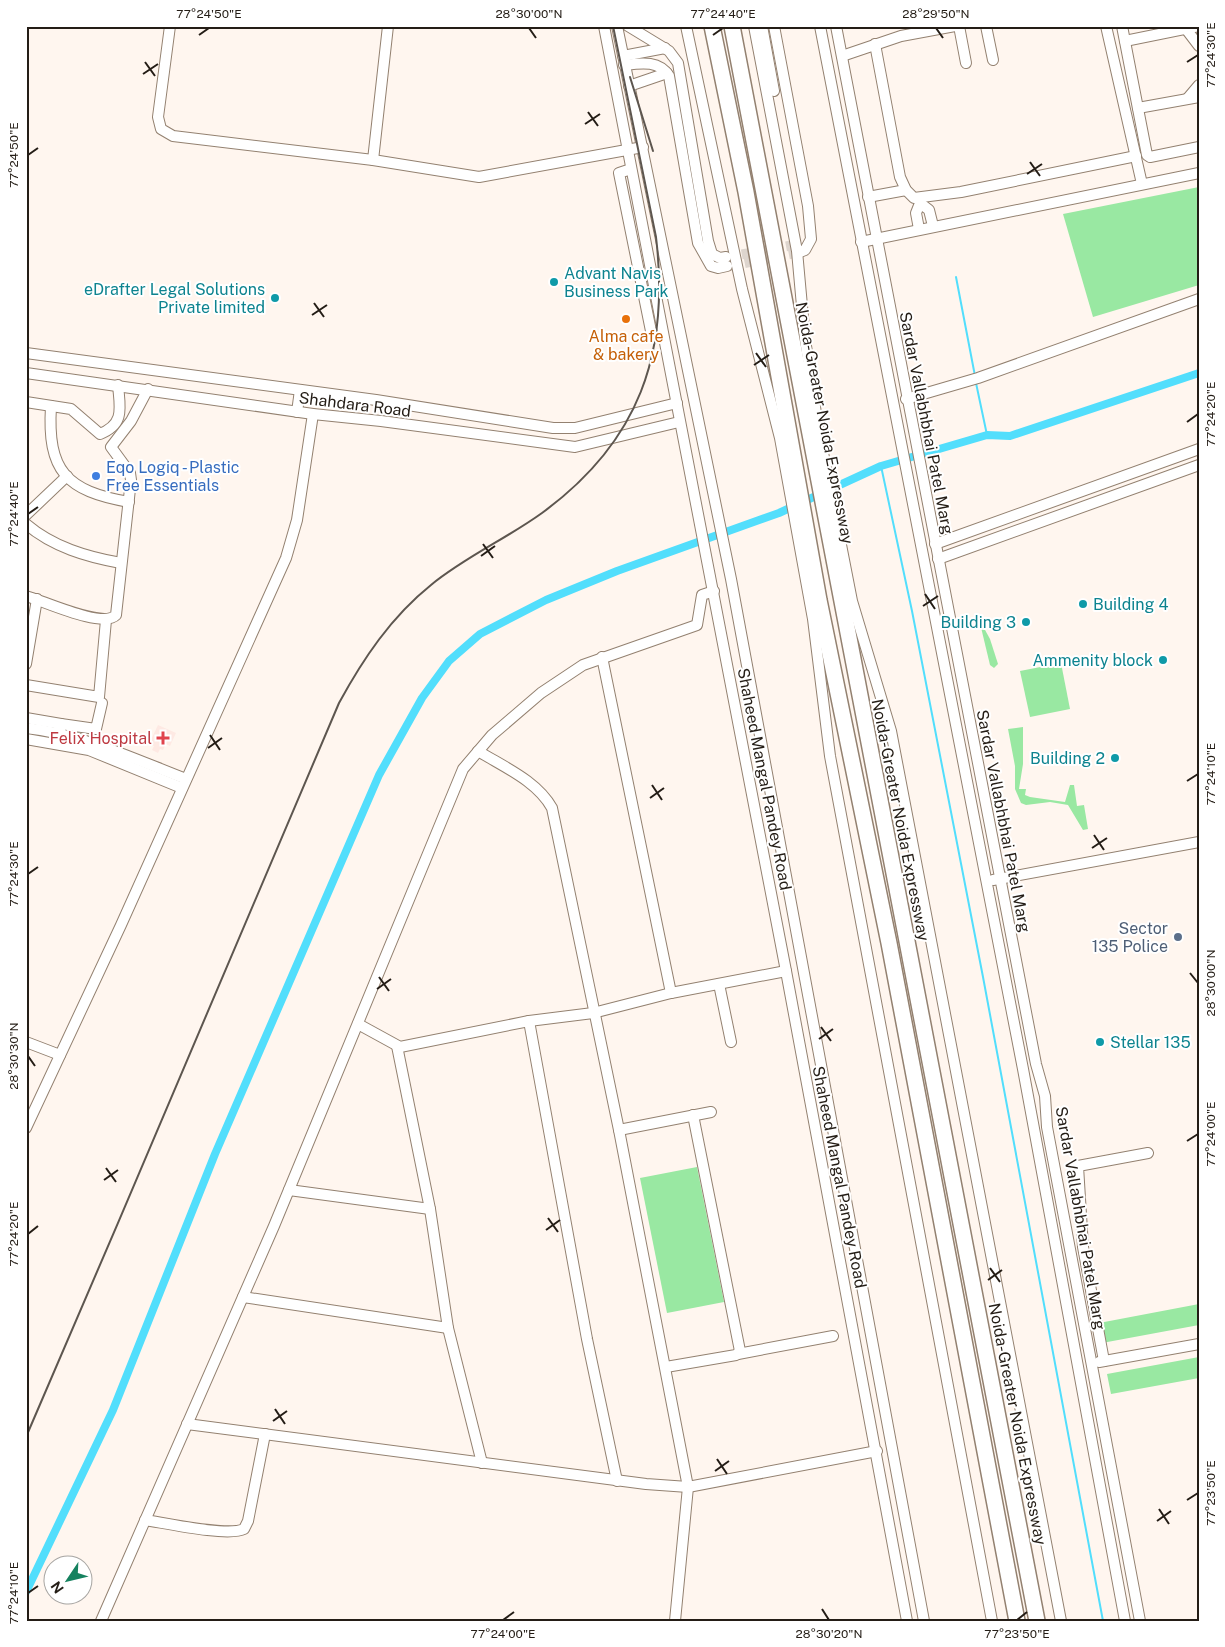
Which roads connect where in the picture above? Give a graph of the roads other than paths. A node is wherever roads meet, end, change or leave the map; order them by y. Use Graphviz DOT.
graph roads {
  1 [pos="170,26"];
  2 [pos="388,26"];
  3 [pos="604,26"];
  4 [pos="617,26"];
  5 [pos="628,26"];
  6 [pos="686,26"];
  7 [pos="712,26"];
  8 [pos="732,26"];
  9 [pos="754,26"];
  10 [pos="762,26"];
  11 [pos="774,26"];
  12 [pos="820,26"];
  13 [pos="836,26"];
  14 [pos="957,26"];
  15 [pos="986,26"];
  16 [pos="1106,26"];
  17 [pos="1122,26"];
  18 [pos="1198,26"];
  19 [pos="1186,29"];
  20 [pos="1125,41"];
  21 [pos="875,44"];
  22 [pos="1199,46"];
  23 [pos="665,48"];
  24 [pos="842,56"];
  25 [pos="993,60"];
  26 [pos="624,61"];
  27 [pos="966,63"];
  28 [pos="667,73"];
  29 [pos="1199,85"];
  30 [pos="629,86"];
  31 [pos="1199,96"];
  32 [pos="1187,99"];
  33 [pos="1138,108"];
  34 [pos="643,147"];
  35 [pos="1199,147"];
  36 [pos="627,150"];
  37 [pos="1136,156"];
  38 [pos="373,160"];
  39 [pos="631,168"];
  40 [pos="1199,173"];
  41 [pos="1142,184"];
  42 [pos="906,190"];
  43 [pos="868,197"];
  44 [pos="919,201"];
  45 [pos="934,226"];
  46 [pos="919,230"];
  47 [pos="875,238"];
  48 [pos="861,242"];
  49 [pos="1199,299"];
  50 [pos="651,331"];
  51 [pos="26,353"];
  52 [pos="26,373"];
  53 [pos="118,385"];
  54 [pos="148,389"];
  55 [pos="300,390"];
  56 [pos="907,401"];
  57 [pos="26,402"];
  58 [pos="677,403"];
  59 [pos="51,406"];
  60 [pos="297,412"];
  61 [pos="313,414"];
  62 [pos="680,422"];
  63 [pos="813,428"];
  64 [pos="100,434"];
  65 [pos="785,436"];
  66 [pos="111,447"];
  67 [pos="1199,449"];
  68 [pos="1199,465"];
  69 [pos="67,476"];
  70 [pos="129,502"];
  71 [pos="26,515"];
  72 [pos="26,524"];
  73 [pos="935,544"];
  74 [pos="838,552"];
  75 [pos="938,559"];
  76 [pos="121,563"];
  77 [pos="808,564"];
  78 [pos="713,588"];
  79 [pos="26,596"];
  80 [pos="37,599"];
  81 [pos="106,620"];
  82 [pos="602,657"];
  83 [pos="26,664"];
  84 [pos="26,685"];
  85 [pos="752,696"];
  86 [pos="734,697"];
  87 [pos="102,704"];
  88 [pos="26,718"];
  89 [pos="26,728"];
  90 [pos="60,729"];
  91 [pos="26,740"];
  92 [pos="478,751"];
  93 [pos="184,784"];
  94 [pos="1199,842"];
  95 [pos="1000,879"];
  96 [pos="986,882"];
  97 [pos="786,971"];
  98 [pos="719,984"];
  99 [pos="671,993"];
  100 [pos="593,1013"];
  101 [pos="529,1021"];
  102 [pos="358,1024"];
  103 [pos="26,1042"];
  104 [pos="731,1042"];
  105 [pos="397,1046"];
  106 [pos="60,1055"];
  107 [pos="710,1112"];
  108 [pos="693,1115"];
  109 [pos="26,1128"];
  110 [pos="619,1130"];
  111 [pos="1148,1153"];
  112 [pos="289,1190"];
  113 [pos="430,1209"];
  114 [pos="243,1297"];
  115 [pos="448,1328"];
  116 [pos="833,1336"];
  117 [pos="1199,1344"];
  118 [pos="738,1354"];
  119 [pos="1104,1361"];
  120 [pos="1092,1363"];
  121 [pos="1078,1365"];
  122 [pos="666,1367"];
  123 [pos="187,1424"];
  124 [pos="265,1434"];
  125 [pos="877,1451"];
  126 [pos="482,1463"];
  127 [pos="617,1481"];
  128 [pos="688,1487"];
  129 [pos="145,1520"];
  130 [pos="100,1621"];
  131 [pos="675,1621"];
  132 [pos="907,1621"];
  133 [pos="924,1621"];
  134 [pos="992,1621"];
  135 [pos="1017,1621"];
  136 [pos="1037,1621"];
  137 [pos="1061,1621"];
  138 [pos="1125,1621"];
  139 [pos="1140,1621"];
  1 -- 38 [label="street"];
  2 -- 38 [label="street"];
  3 -- 36 [label="street, Shaheed Mangal Pandey Road"];
  4 -- 26 [label="street"];
  5 -- 23 [label="street"];
  6 -- 65 [label="street"];
  7 -- 65 [label="highway"];
  8 -- 63 [label="highway, Noida-Greater Noida Expressway"];
  9 -- 63 [label="street"];
  10 -- 11 [label="street"];
  12 -- 48 [label="street, Sardar Vallabhbhai Patel Marg"];
  13 -- 24 [label="street, Sardar Vallabhbhai Patel Marg"];
  14 -- 21 [label="street"];
  14 -- 27 [label="street"];
  15 -- 25 [label="street"];
  16 -- 37 [label="street"];
  17 -- 20 [label="street"];
  18 -- 19 [label="street"];
  19 -- 20 [label="street"];
  19 -- 22 [label="street"];
  20 -- 33 [label="street"];
  21 -- 24 [label="street"];
  21 -- 42 [label="street"];
  23 -- 26 [label="street"];
  23 -- 28 [label="street"];
  24 -- 43 [label="street, Sardar Vallabhbhai Patel Marg"];
  26 -- 28 [label="street"];
  26 -- 30 [label="street"];
  28 -- 30 [label="street"];
  29 -- 32 [label="street"];
  30 -- 34 [label="street"];
  31 -- 32 [label="street"];
  32 -- 33 [label="street"];
  33 -- 35 [label="street"];
  34 -- 36 [label="street"];
  34 -- 85 [label="street"];
  36 -- 38 [label="street"];
  36 -- 39 [label="street, Shaheed Mangal Pandey Road"];
  37 -- 41 [label="street"];
  37 -- 44 [label="street"];
  39 -- 50 [label="street"];
  39 -- 58 [label="street, Shaheed Mangal Pandey Road"];
  40 -- 41 [label="street"];
  41 -- 45 [label="street"];
  42 -- 43 [label="street"];
  42 -- 44 [label="street"];
  43 -- 47 [label="street, Sardar Vallabhbhai Patel Marg"];
  44 -- 45 [label="street"];
  44 -- 46 [label="street"];
  45 -- 46 [label="street"];
  46 -- 47 [label="street"];
  47 -- 48 [label="street"];
  47 -- 56 [label="street, Sardar Vallabhbhai Patel Marg"];
  48 -- 96 [label="street, Sardar Vallabhbhai Patel Marg"];
  49 -- 56 [label="street"];
  51 -- 55 [label="street, Shahdara Road"];
  52 -- 53 [label="street, Shahdara Road"];
  53 -- 54 [label="street, Shahdara Road"];
  53 -- 64 [label="street"];
  54 -- 60 [label="street, Shahdara Road"];
  54 -- 66 [label="street"];
  55 -- 58 [label="street, Shahdara Road"];
  55 -- 60 [label="street"];
  56 -- 73 [label="street, Sardar Vallabhbhai Patel Marg"];
  57 -- 59 [label="street"];
  58 -- 62 [label="street, Shaheed Mangal Pandey Road"];
  59 -- 64 [label="street"];
  59 -- 69 [label="street"];
  60 -- 61 [label="street, Shahdara Road"];
  61 -- 62 [label="street, Shahdara Road"];
  61 -- 93 [label="street"];
  62 -- 78 [label="street, Shaheed Mangal Pandey Road"];
  63 -- 74 [label="highway, Noida-Greater Noida Expressway"];
  64 -- 66 [label="street"];
  65 -- 77 [label="highway"];
  66 -- 70 [label="street"];
  67 -- 73 [label="street"];
  68 -- 75 [label="street"];
  69 -- 70 [label="street"];
  69 -- 71 [label="street"];
  70 -- 76 [label="street"];
  72 -- 76 [label="street"];
  73 -- 75 [label="street, Sardar Vallabhbhai Patel Marg"];
  74 -- 136 [label="highway, Noida-Greater Noida Expressway"];
  74 -- 137 [label="street"];
  75 -- 95 [label="street, Sardar Vallabhbhai Patel Marg"];
  76 -- 81 [label="street"];
  77 -- 134 [label="street"];
  77 -- 135 [label="highway"];
  78 -- 82 [label="street"];
  78 -- 86 [label="street, Shaheed Mangal Pandey Road"];
  79 -- 80 [label="street"];
  80 -- 81 [label="street"];
  80 -- 83 [label="street"];
  81 -- 84 [label="street"];
  82 -- 92 [label="street"];
  82 -- 99 [label="street"];
  85 -- 86 [label="street"];
  85 -- 133 [label="street"];
  86 -- 97 [label="street, Shaheed Mangal Pandey Road"];
  87 -- 90 [label="street"];
  88 -- 90 [label="street"];
  89 -- 90 [label="street"];
  90 -- 93 [label="street"];
  91 -- 93 [label="street"];
  92 -- 100 [label="street"];
  92 -- 102 [label="street"];
  93 -- 106 [label="street"];
  94 -- 95 [label="street"];
  95 -- 96 [label="street"];
  95 -- 120 [label="street, Sardar Vallabhbhai Patel Marg"];
  96 -- 121 [label="street, Sardar Vallabhbhai Patel Marg"];
  97 -- 98 [label="street"];
  97 -- 125 [label="street, Shaheed Mangal Pandey Road"];
  98 -- 99 [label="street"];
  98 -- 104 [label="street"];
  99 -- 100 [label="street"];
  100 -- 101 [label="street"];
  100 -- 110 [label="street"];
  101 -- 105 [label="street"];
  101 -- 127 [label="street"];
  102 -- 105 [label="street"];
  102 -- 112 [label="street"];
  103 -- 106 [label="street"];
  105 -- 113 [label="street"];
  106 -- 109 [label="street"];
  107 -- 108 [label="street"];
  108 -- 110 [label="street"];
  108 -- 118 [label="street"];
  110 -- 122 [label="street"];
  111 -- 119 [label="street"];
  112 -- 113 [label="street"];
  112 -- 114 [label="street"];
  113 -- 115 [label="street"];
  114 -- 115 [label="street"];
  114 -- 123 [label="street"];
  115 -- 126 [label="street"];
  116 -- 118 [label="street"];
  117 -- 119 [label="street"];
  118 -- 122 [label="street"];
  119 -- 120 [label="street"];
  120 -- 121 [label="street"];
  120 -- 139 [label="street, Sardar Vallabhbhai Patel Marg"];
  121 -- 138 [label="street, Sardar Vallabhbhai Patel Marg"];
  122 -- 128 [label="street"];
  123 -- 124 [label="street"];
  123 -- 129 [label="street"];
  124 -- 126 [label="street"];
  124 -- 129 [label="street"];
  125 -- 128 [label="street"];
  125 -- 132 [label="street, Shaheed Mangal Pandey Road"];
  126 -- 127 [label="street"];
  127 -- 128 [label="street"];
  128 -- 131 [label="street"];
  129 -- 130 [label="street"];
}
